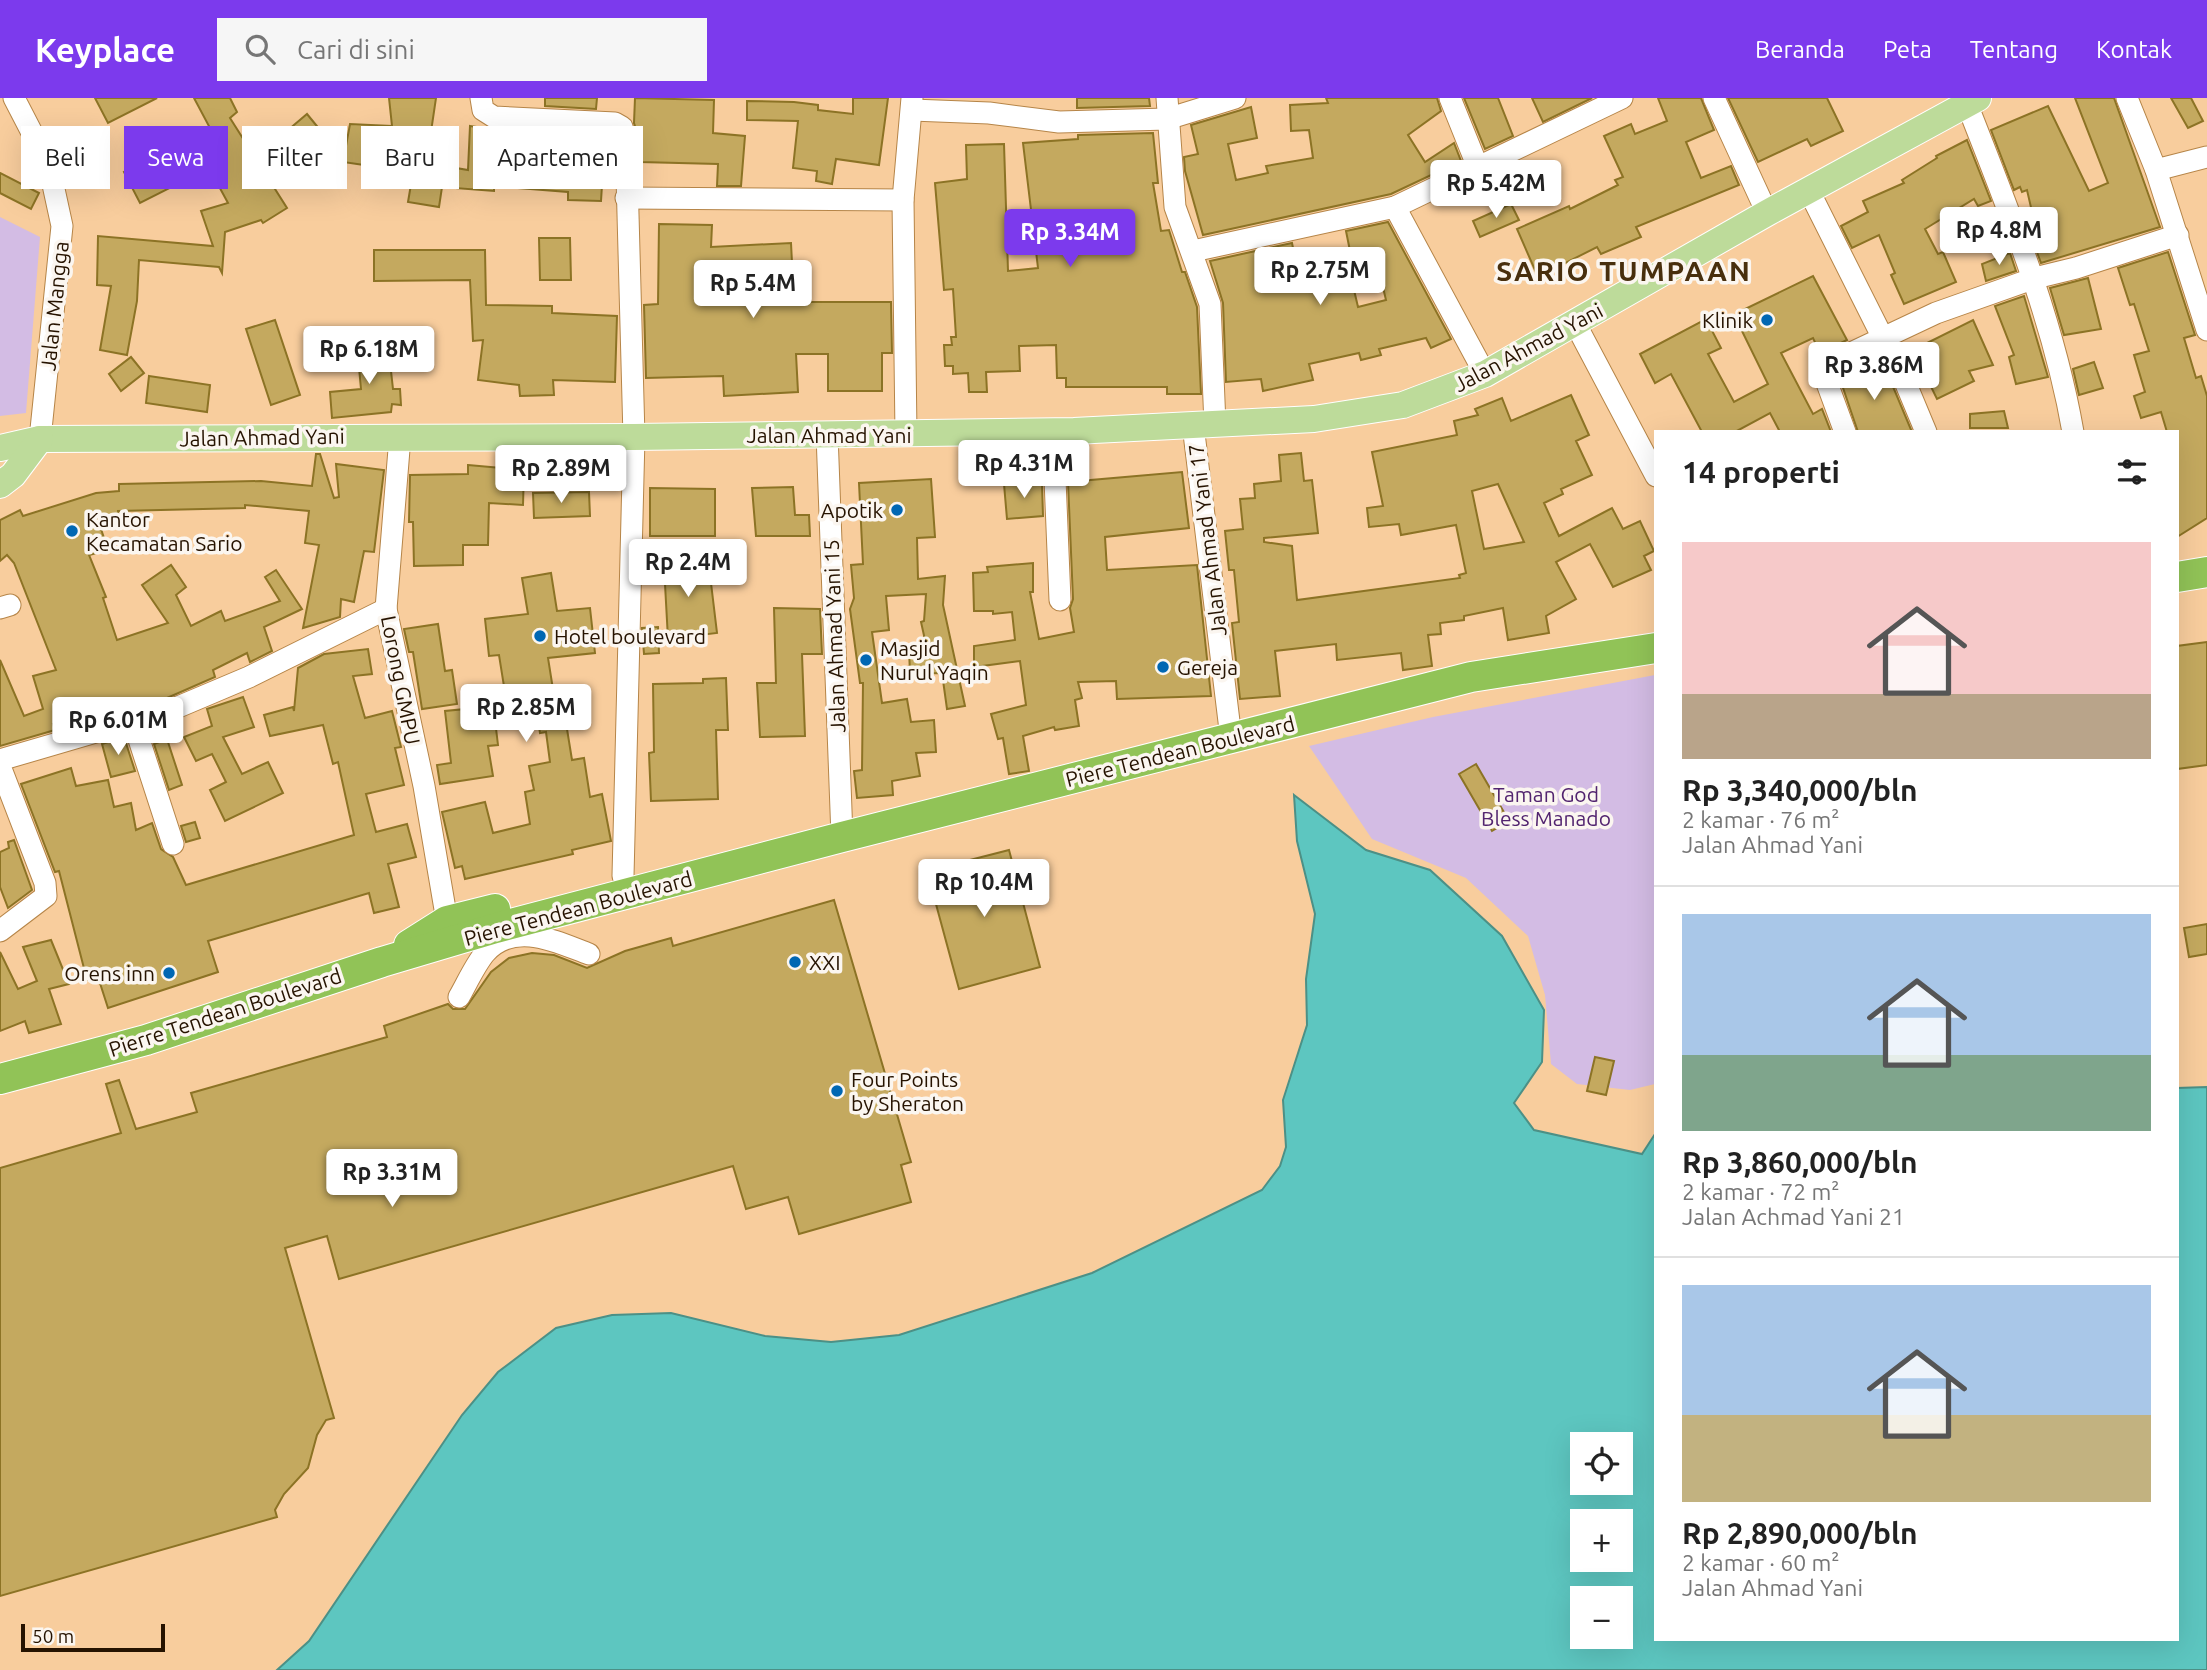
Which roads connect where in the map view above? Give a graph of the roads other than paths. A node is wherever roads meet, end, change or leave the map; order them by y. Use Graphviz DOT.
graph roads {
  1 [pos="14,98"];
  2 [pos="481,98"];
  3 [pos="1025,98"];
  4 [pos="1235,98"];
  5 [pos="1450,98"];
  6 [pos="1622,98"];
  7 [pos="1714,98"];
  8 [pos="2127,98"];
  9 [pos="1972,101"];
  10 [pos="912,104"];
  11 [pos="1167,109"];
  12 [pos="1025,120"];
  13 [pos="2207,157"];
  14 [pos="1479,170"];
  15 [pos="2156,170"];
  16 [pos="1809,191"];
  17 [pos="626,198"];
  18 [pos="903,200"];
  19 [pos="1395,207"];
  20 [pos="1767,212"];
  21 [pos="2178,235"];
  22 [pos="1194,251"];
  23 [pos="2035,278"];
  24 [pos="2203,304"];
  25 [pos="1574,323"];
  26 [pos="2207,330"];
  27 [pos="1881,338"];
  28 [pos="1485,374"];
  29 [pos="1204,425"];
  30 [pos="1845,430"];
  31 [pos="1925,430"];
  32 [pos="2073,430"];
  33 [pos="1053,431"];
  34 [pos="827,434"];
  35 [pos="906,435"];
  36 [pos="400,436"];
  37 [pos="634,437"];
  38 [pos="40,439"];
  39 [pos="0,448"];
  40 [pos="1654,472"];
  41 [pos="0,485"];
  42 [pos="2207,572"];
  43 [pos="2179,576"];
  44 [pos="1060,600"];
  45 [pos="386,609"];
  46 [pos="1654,648"];
  47 [pos="133,721"];
  48 [pos="1231,738"];
  49 [pos="0,760"];
  50 [pos="0,766"];
  51 [pos="842,837"];
  52 [pos="173,844"];
  53 [pos="708,874"];
  54 [pos="623,876"];
  55 [pos="560,911"];
  56 [pos="0,931"];
  57 [pos="544,936"];
  58 [pos="461,939"];
  59 [pos="589,954"];
  60 [pos="459,997"];
  61 [pos="0,1079"];
  1 -- 38 [label="street, Jalan Mangga"];
  2 -- 17 [label="street"];
  3 -- 12 [label="street"];
  4 -- 11 [label="street"];
  5 -- 14 [label="street"];
  6 -- 14 [label="street"];
  7 -- 20 [label="street"];
  8 -- 15 [label="street"];
  9 -- 16 [label="main road, Jalan Ahmad Yani"];
  9 -- 23 [label="street"];
  10 -- 12 [label="street"];
  10 -- 18 [label="street"];
  11 -- 12 [label="street"];
  11 -- 22 [label="street, Jalan Ahmad Yani 17"];
  13 -- 15 [label="street"];
  14 -- 19 [label="street"];
  15 -- 21 [label="street"];
  16 -- 20 [label="main road, Jalan Ahmad Yani"];
  16 -- 27 [label="street"];
  17 -- 18 [label="street"];
  17 -- 37 [label="street"];
  18 -- 35 [label="street"];
  19 -- 22 [label="street"];
  19 -- 28 [label="street"];
  20 -- 25 [label="main road, Jalan Ahmad Yani"];
  21 -- 23 [label="street"];
  21 -- 24 [label="street"];
  22 -- 29 [label="street, Jalan Ahmad Yani 17"];
  23 -- 27 [label="street"];
  23 -- 32 [label="street"];
  24 -- 26 [label="street"];
  25 -- 28 [label="main road, Jalan Ahmad Yani"];
  25 -- 40 [label="street"];
  27 -- 30 [label="street"];
  27 -- 31 [label="street"];
  28 -- 29 [label="main road, Jalan Ahmad Yani"];
  29 -- 33 [label="main road, Jalan Ahmad Yani"];
  29 -- 48 [label="street, Jalan Ahmad Yani 17"];
  33 -- 35 [label="main road, Jalan Ahmad Yani"];
  33 -- 44 [label="street"];
  34 -- 35 [label="main road, Jalan Ahmad Yani"];
  34 -- 37 [label="main road, Jalan Ahmad Yani"];
  34 -- 51 [label="street, Jalan Ahmad Yani 15"];
  36 -- 37 [label="main road, Jalan Ahmad Yani"];
  36 -- 38 [label="main road, Jalan Ahmad Yani"];
  36 -- 45 [label="street, Lorong GMPU"];
  37 -- 54 [label="street"];
  38 -- 39 [label="main road, Jalan Ahmad Yani"];
  38 -- 41 [label="main road"];
  42 -- 43 [label="highway"];
  45 -- 47 [label="street"];
  45 -- 58 [label="street, Lorong GMPU"];
  46 -- 48 [label="highway, Piere Tendean Boulevard"];
  47 -- 49 [label="street"];
  47 -- 52 [label="street"];
  48 -- 51 [label="highway, Piere Tendean Boulevard"];
  50 -- 56 [label="street"];
  51 -- 53 [label="highway, Piere Tendean Boulevard"];
  53 -- 54 [label="highway, Piere Tendean Boulevard"];
  53 -- 55 [label="highway, Piere Tendean Boulevard"];
  54 -- 58 [label="highway, Piere Tendean Boulevard"];
  55 -- 57 [label="street"];
  55 -- 58 [label="highway, Piere Tendean Boulevard"];
  57 -- 58 [label="street"];
  57 -- 59 [label="street"];
  58 -- 60 [label="street"];
  58 -- 61 [label="highway, Pierre Tendean Boulevard"];
}
